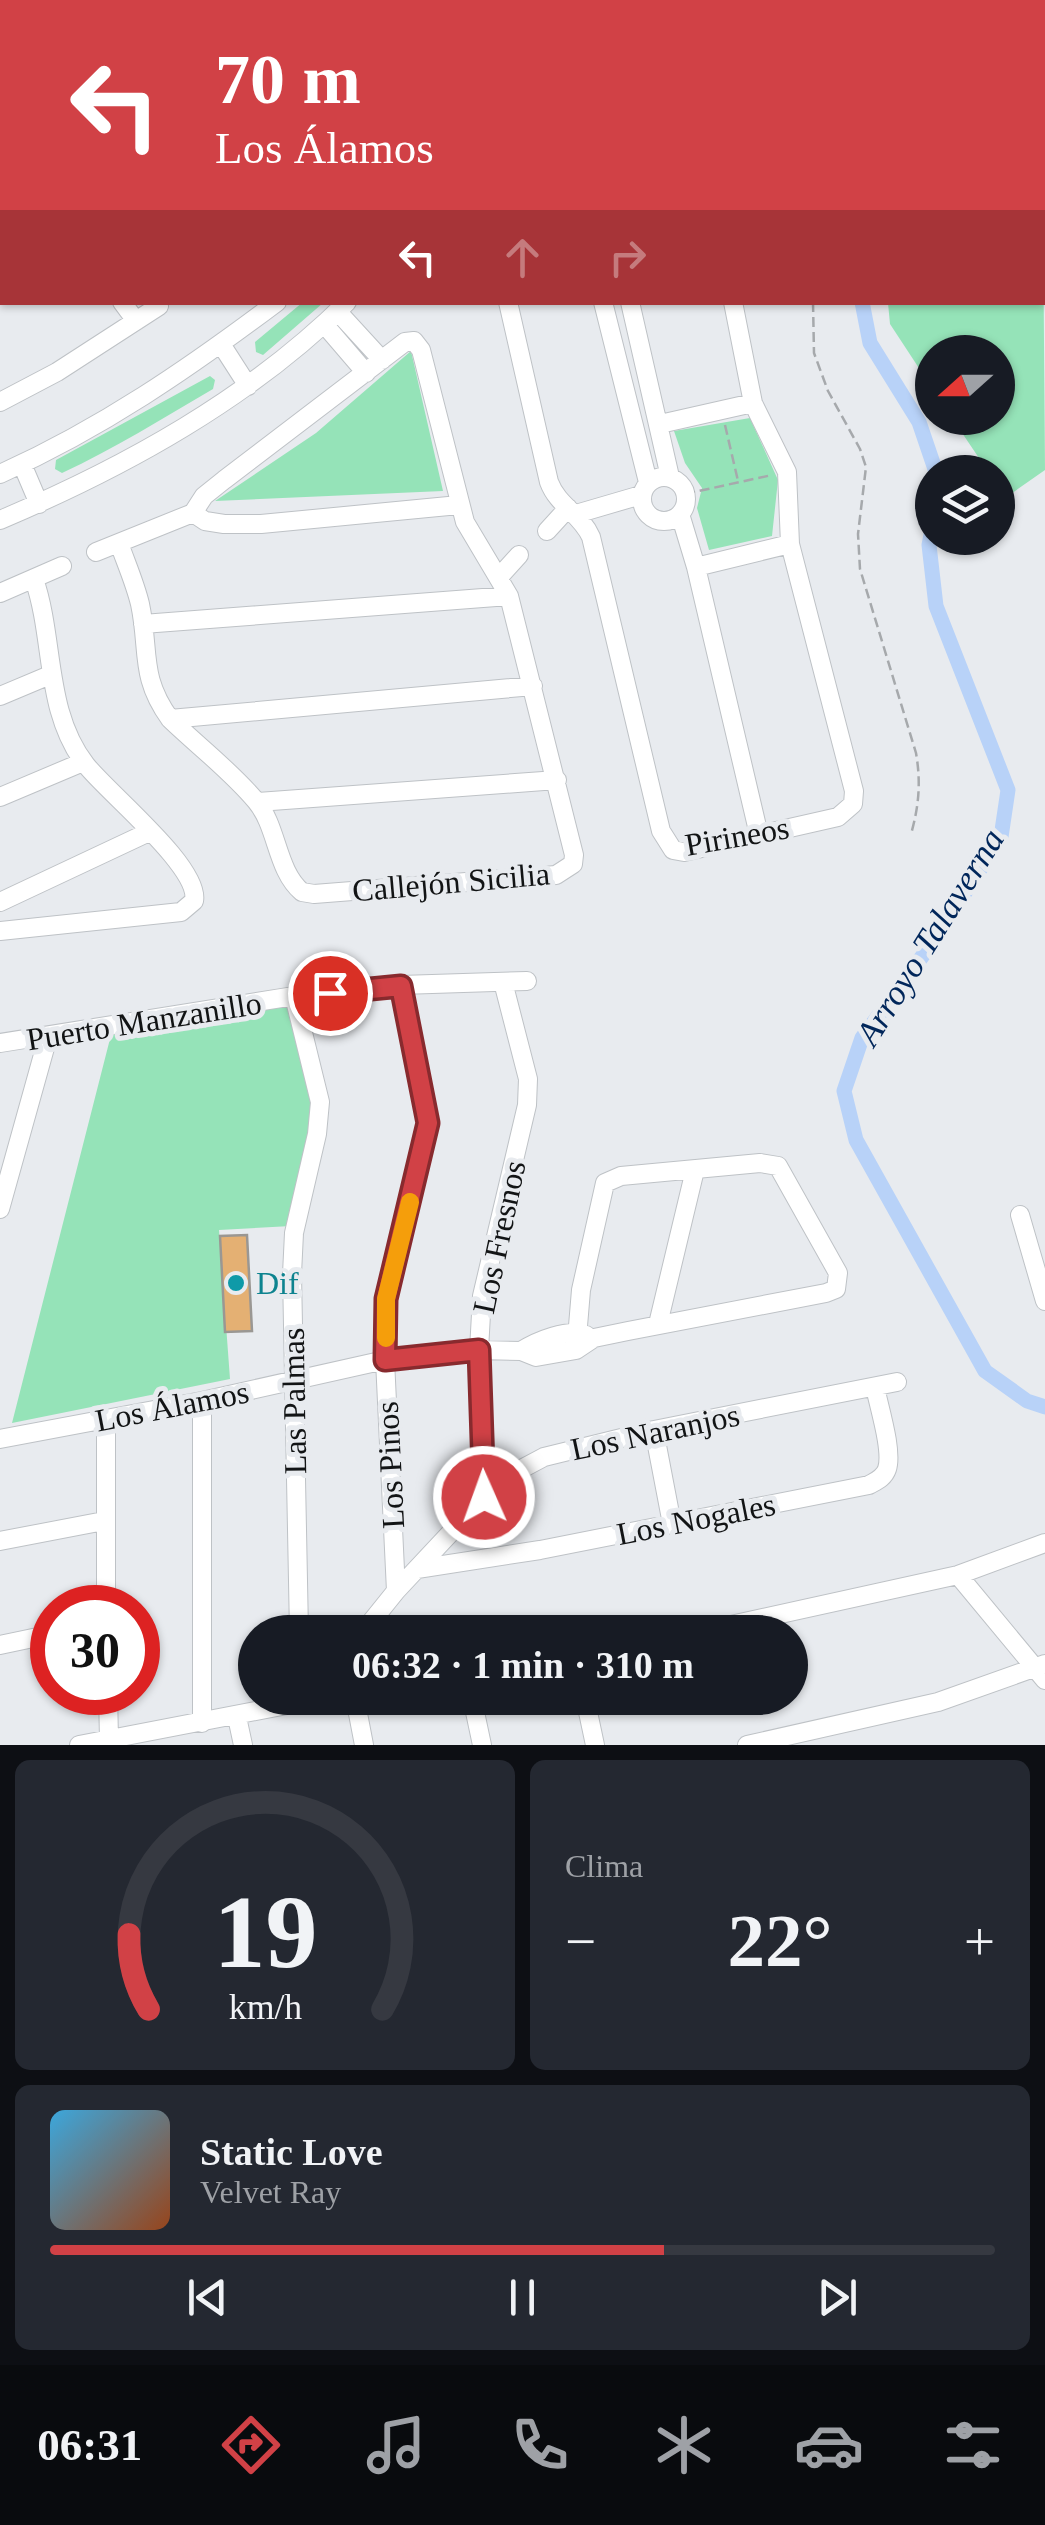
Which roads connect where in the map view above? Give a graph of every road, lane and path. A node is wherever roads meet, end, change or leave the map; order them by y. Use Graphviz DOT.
graph roads {
  1 [pos="124,305"];
  2 [pos="273,305"];
  3 [pos="509,305"];
  4 [pos="604,305"];
  5 [pos="631,305"];
  6 [pos="733,305"];
  7 [pos="813,305"];
  8 [pos="159,306"];
  9 [pos="336,313"];
  10 [pos="136,322"];
  11 [pos="221,344"];
  12 [pos="382,360"];
  13 [pos="366,373"];
  14 [pos="248,386"];
  15 [pos="0,402"];
  16 [pos="753,403"];
  17 [pos="722,410"];
  18 [pos="660,424"];
  19 [pos="22,464"];
  20 [pos="787,472"];
  21 [pos="0,474"];
  22 [pos="670,477"];
  23 [pos="738,482"];
  24 [pos="645,489"];
  25 [pos="686,494"];
  26 [pos="39,504"];
  27 [pos="459,505"];
  28 [pos="572,511"];
  29 [pos="193,513"];
  30 [pos="680,514"];
  31 [pos="0,520"];
  32 [pos="547,531"];
  33 [pos="120,543"];
  34 [pos="790,544"];
  35 [pos="96,552"];
  36 [pos="519,555"];
  37 [pos="62,566"];
  38 [pos="696,568"];
  39 [pos="499,577"];
  40 [pos="34,579"];
  41 [pos="0,593"];
  42 [pos="509,596"];
  43 [pos="143,624"];
  44 [pos="50,674"];
  45 [pos="534,686"];
  46 [pos="0,696"];
  47 [pos="170,719"];
  48 [pos="84,762"];
  49 [pos="556,780"];
  50 [pos="0,797"];
  51 [pos="258,802"];
  52 [pos="149,832"];
  53 [pos="911,834"];
  54 [pos="759,835"];
  55 [pos="0,902"];
  56 [pos="0,932"];
  57 [pos="527,981"];
  58 [pos="504,982"];
  59 [pos="401,986"];
  60 [pos="294,996"];
  61 [pos="48,1037"];
  62 [pos="0,1044"];
  63 [pos="695,1170"];
  64 [pos="0,1209"];
  65 [pos="1020,1214"];
  66 [pos="1045,1300"];
  67 [pos="658,1324"];
  68 [pos="582,1340"];
  69 [pos="479,1350"];
  70 [pos="385,1360"];
  71 [pos="294,1382"];
  72 [pos="897,1382"];
  73 [pos="875,1387"];
  74 [pos="202,1401"];
  75 [pos="106,1418"];
  76 [pos="654,1430"];
  77 [pos="0,1439"];
  78 [pos="484,1497"];
  79 [pos="104,1521"];
  80 [pos="672,1524"];
  81 [pos="0,1541"];
  82 [pos="1045,1543"];
  83 [pos="417,1569"];
  84 [pos="958,1575"];
  85 [pos="105,1585"];
  86 [pos="396,1591"];
  87 [pos="299,1615"];
  88 [pos="377,1615"];
  89 [pos="776,1615"];
  90 [pos="30,1639"];
  91 [pos="0,1645"];
  92 [pos="1042,1671"];
  93 [pos="115,1715"];
  94 [pos="241,1715"];
  95 [pos="359,1715"];
  96 [pos="476,1715"];
  97 [pos="589,1715"];
  98 [pos="237,1716"];
  99 [pos="202,1723"];
  100 [pos="122,1741"];
  101 [pos="79,1745"];
  102 [pos="243,1745"];
  103 [pos="364,1745"];
  104 [pos="482,1745"];
  105 [pos="595,1745"];
  106 [pos="747,1745"];
  1 -- 10 [label="street"];
  2 -- 11 [label="street"];
  3 -- 28 [label="street, Pirineos"];
  4 -- 24 [label="street"];
  5 -- 18 [label="street"];
  6 -- 16 [label="street, Pirineos"];
  7 -- 53 [label="path"];
  8 -- 10 [label="street"];
  9 -- 12 [label="street"];
  9 -- 13 [label="street"];
  9 -- 14 [label="street"];
  10 -- 15 [label="street"];
  11 -- 14 [label="street"];
  11 -- 19 [label="street"];
  12 -- 13 [label="street"];
  12 -- 27 [label="street, Callejón Sicilia"];
  13 -- 29 [label="street"];
  14 -- 26 [label="street"];
  16 -- 17 [label="street"];
  16 -- 20 [label="street, Pirineos"];
  17 -- 18 [label="street"];
  17 -- 23 [label="path"];
  18 -- 22 [label="street"];
  19 -- 21 [label="street"];
  19 -- 26 [label="street"];
  20 -- 23 [label="path"];
  20 -- 34 [label="street, Pirineos"];
  22 -- 24 [label="street"];
  22 -- 25 [label="street"];
  23 -- 25 [label="path"];
  24 -- 28 [label="street"];
  24 -- 30 [label="street"];
  25 -- 30 [label="street"];
  26 -- 31 [label="street"];
  27 -- 29 [label="street"];
  27 -- 39 [label="street, Callejón Sicilia"];
  28 -- 32 [label="street"];
  28 -- 54 [label="street, Pirineos"];
  29 -- 33 [label="street"];
  30 -- 38 [label="street"];
  33 -- 35 [label="street"];
  33 -- 43 [label="street, Callejón Sicilia"];
  34 -- 38 [label="street"];
  34 -- 54 [label="street, Pirineos"];
  36 -- 39 [label="street"];
  37 -- 40 [label="street"];
  38 -- 54 [label="street"];
  39 -- 42 [label="street, Callejón Sicilia"];
  40 -- 41 [label="street"];
  40 -- 44 [label="street"];
  42 -- 43 [label="street"];
  42 -- 45 [label="street, Callejón Sicilia"];
  43 -- 47 [label="street, Callejón Sicilia"];
  44 -- 46 [label="street"];
  44 -- 48 [label="street"];
  45 -- 47 [label="street"];
  45 -- 49 [label="street, Callejón Sicilia"];
  47 -- 51 [label="street, Callejón Sicilia"];
  48 -- 50 [label="street"];
  48 -- 52 [label="street"];
  49 -- 51 [label="street"];
  49 -- 51 [label="street, Callejón Sicilia"];
  52 -- 55 [label="street"];
  52 -- 56 [label="street"];
  57 -- 58 [label="street, Puerto Manzanillo"];
  58 -- 59 [label="street, Puerto Manzanillo"];
  58 -- 69 [label="street, Los Fresnos"];
  59 -- 60 [label="street, Puerto Manzanillo"];
  59 -- 70 [label="street, Los Pinos"];
  60 -- 61 [label="street, Puerto Manzanillo"];
  60 -- 71 [label="street, Las Palmas"];
  61 -- 62 [label="street, Puerto Manzanillo"];
  61 -- 64 [label="street"];
  63 -- 67 [label="street"];
  63 -- 67 [label="street"];
  63 -- 68 [label="street"];
  65 -- 66 [label="street"];
  67 -- 68 [label="street"];
  68 -- 69 [label="street, Los Álamos"];
  69 -- 70 [label="street, Los Álamos"];
  69 -- 78 [label="street, Los Fresnos"];
  70 -- 71 [label="street, Los Álamos"];
  70 -- 86 [label="street, Los Pinos"];
  71 -- 74 [label="street, Los Álamos"];
  71 -- 87 [label="street, Las Palmas"];
  72 -- 73 [label="street, Los Naranjos"];
  73 -- 76 [label="street, Los Naranjos"];
  73 -- 80 [label="street, Los Nogales"];
  74 -- 75 [label="street, Los Álamos"];
  74 -- 99 [label="street"];
  75 -- 77 [label="street, Los Álamos"];
  75 -- 79 [label="street"];
  76 -- 78 [label="street, Los Naranjos"];
  76 -- 80 [label="street"];
  78 -- 83 [label="street, Los Naranjos"];
  79 -- 81 [label="street"];
  79 -- 85 [label="street"];
  80 -- 83 [label="street, Los Nogales"];
  82 -- 84 [label="street"];
  83 -- 86 [label="street, Los Naranjos"];
  84 -- 89 [label="street"];
  84 -- 92 [label="street"];
  86 -- 88 [label="street, Los Naranjos"];
  90 -- 91 [label="street"];
  92 -- 106 [label="street"];
  93 -- 100 [label="street"];
  94 -- 98 [label="street"];
  95 -- 103 [label="street"];
  96 -- 104 [label="street"];
  97 -- 105 [label="street"];
  98 -- 99 [label="street"];
  98 -- 102 [label="street"];
  99 -- 100 [label="street"];
  100 -- 101 [label="street"];
}
